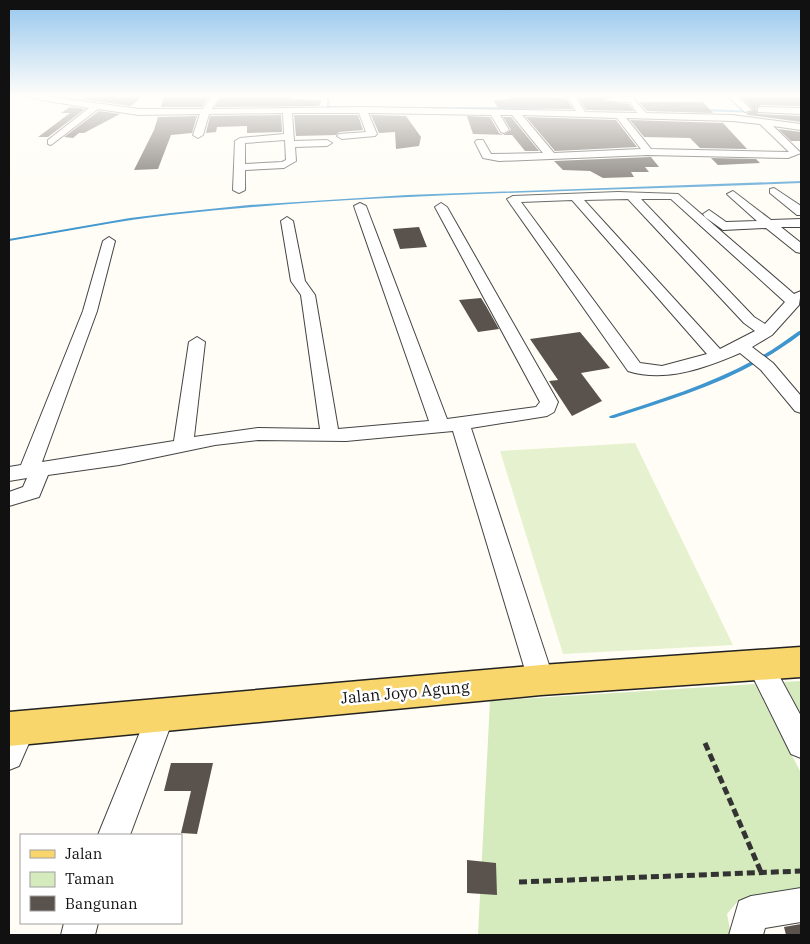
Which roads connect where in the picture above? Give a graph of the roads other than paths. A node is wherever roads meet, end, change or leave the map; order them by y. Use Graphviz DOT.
graph roads {
  1 [pos="53,140"];
  2 [pos="538,140"];
  3 [pos="639,140"];
  4 [pos="782,140"];
  5 [pos="288,141"];
  6 [pos="51,142"];
  7 [pos="480,142"];
  8 [pos="327,143"];
  9 [pos="648,152"];
  10 [pos="551,156"];
  11 [pos="240,167"];
  12 [pos="239,190"];
  13 [pos="774,191"];
  14 [pos="733,194"];
  15 [pos="574,196"];
  16 [pos="632,196"];
  17 [pos="689,196"];
  18 [pos="360,206"];
  19 [pos="441,207"];
  20 [pos="801,212"];
  21 [pos="287,221"];
  22 [pos="801,223"];
  23 [pos="769,225"];
  24 [pos="109,242"];
  25 [pos="801,249"];
  26 [pos="797,299"];
  27 [pos="766,332"];
  28 [pos="197,342"];
  29 [pos="749,351"];
  30 [pos="717,356"];
  31 [pos="801,407"];
  32 [pos="450,425"];
  33 [pos="330,435"];
  34 [pos="183,445"];
  35 [pos="35,470"];
  36 [pos="9,474"];
  37 [pos="9,499"];
  38 [pos="801,662"];
  39 [pos="760,665"];
  40 [pos="542,680"];
  41 [pos="161,714"];
  42 [pos="13,738"];
  43 [pos="801,744"];
  44 [pos="114,834"];
  45 [pos="801,905"];
  46 [pos="746,935"];
  1 -- 6 [label="street"];
  2 -- 10 [label="street"];
  3 -- 9 [label="street"];
  4 -- 9 [label="street"];
  5 -- 8 [label="street"];
  5 -- 11 [label="street"];
  5 -- 11 [label="street"];
  7 -- 10 [label="street"];
  9 -- 10 [label="street"];
  11 -- 12 [label="street"];
  13 -- 20 [label="street"];
  14 -- 23 [label="street"];
  15 -- 16 [label="street"];
  15 -- 30 [label="street"];
  15 -- 30 [label="street"];
  16 -- 26 [label="street"];
  16 -- 27 [label="street"];
  17 -- 23 [label="street"];
  18 -- 32 [label="street"];
  19 -- 32 [label="street"];
  21 -- 33 [label="street"];
  22 -- 23 [label="street"];
  23 -- 25 [label="street"];
  24 -- 35 [label="street"];
  26 -- 27 [label="street"];
  27 -- 29 [label="street"];
  28 -- 34 [label="street"];
  29 -- 30 [label="street"];
  29 -- 31 [label="street"];
  32 -- 33 [label="street"];
  32 -- 40 [label="street"];
  33 -- 34 [label="street"];
  34 -- 35 [label="street"];
  35 -- 36 [label="street"];
  35 -- 37 [label="street"];
  38 -- 39 [label="main road, Jalan Joyo Agung"];
  39 -- 40 [label="main road, Jalan Joyo Agung"];
  39 -- 43 [label="street"];
  40 -- 41 [label="main road, Jalan Joyo Agung"];
  41 -- 42 [label="main road, Jalan Joyo Agung"];
  41 -- 44 [label="street"];
  45 -- 46 [label="street"];
}
